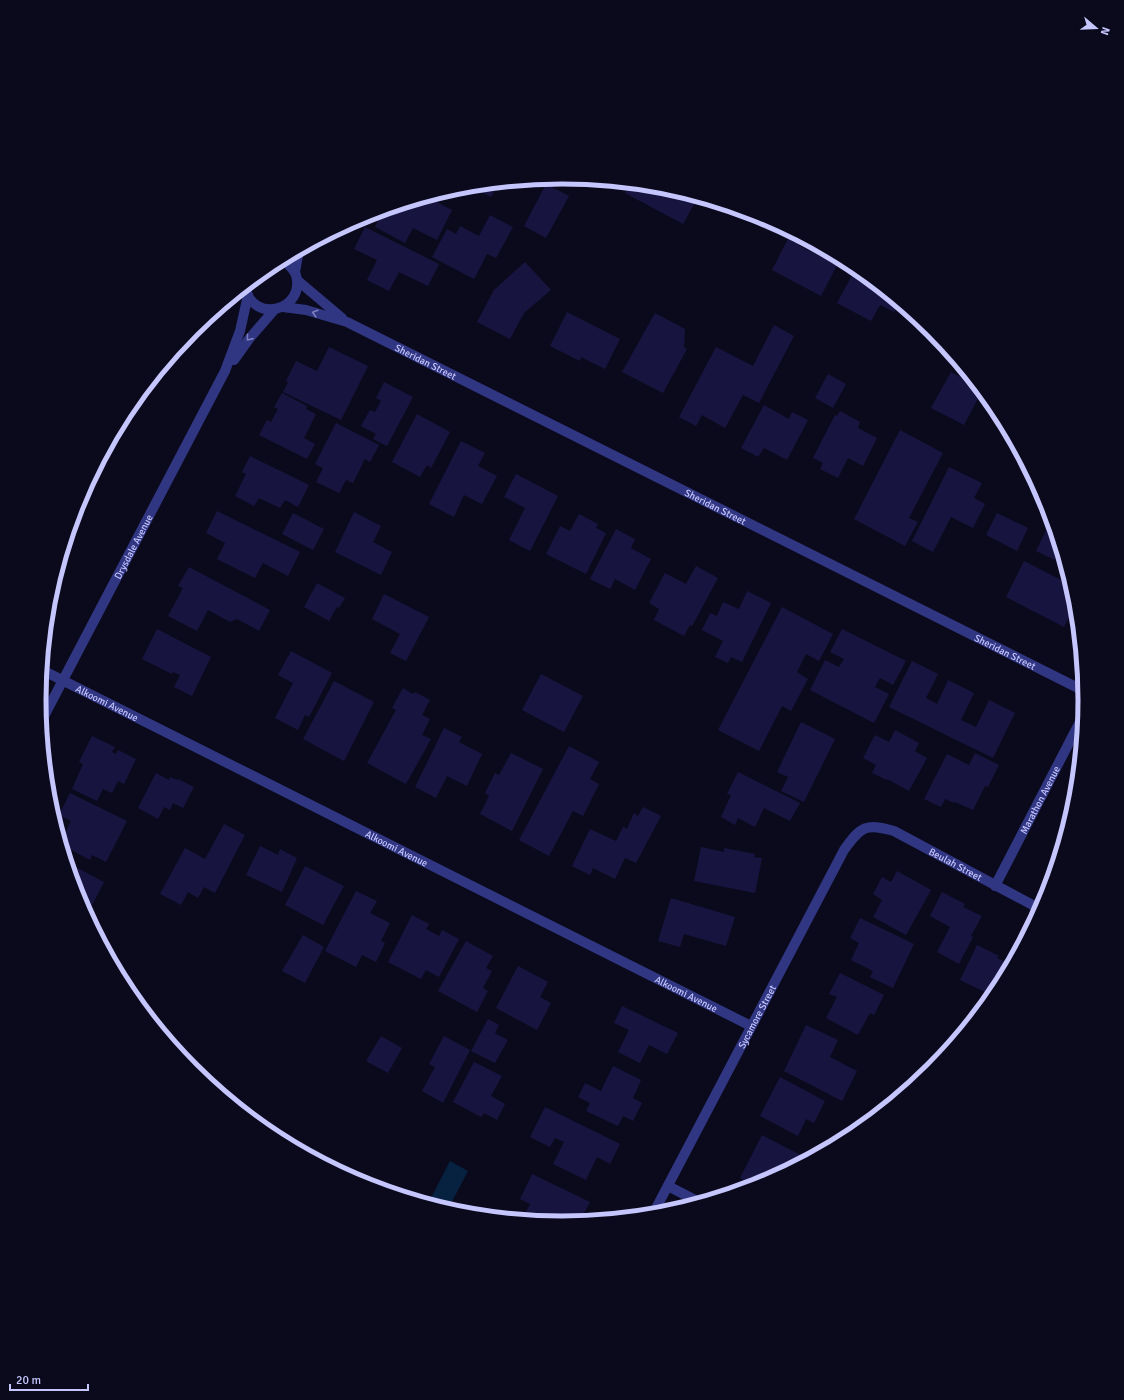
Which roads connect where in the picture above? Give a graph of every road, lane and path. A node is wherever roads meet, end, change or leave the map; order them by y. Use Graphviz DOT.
graph roads {
  1 [pos="298,257"];
  2 [pos="287,264"];
  3 [pos="296,276"];
  4 [pos="247,292"];
  5 [pos="245,293"];
  6 [pos="279,308"];
  7 [pos="347,322"];
  8 [pos="226,371"];
  9 [pos="47,673"];
  10 [pos="63,681"];
  11 [pos="1078,688"];
  12 [pos="46,712"];
  13 [pos="1077,727"];
  14 [pos="869,827"];
  15 [pos="995,886"];
  16 [pos="1035,906"];
  17 [pos="751,1026"];
  18 [pos="668,1186"];
  19 [pos="693,1199"];
  20 [pos="657,1207"];
  1 -- 3 [label="street"];
  2 -- 3 [label="street, Sheridan Street"];
  3 -- 6 [label="street, Drysdale Avenue"];
  3 -- 7 [label="street, Sheridan Street"];
  4 -- 6 [label="street, Sheridan Street"];
  5 -- 8 [label="street, Drysdale Avenue"];
  7 -- 6 [label="street, Sheridan Street, one-way"];
  6 -- 8 [label="street, Drysdale Avenue, one-way"];
  7 -- 11 [label="street, Sheridan Street"];
  8 -- 10 [label="street, Drysdale Avenue"];
  9 -- 10 [label="street, Alkoomi Avenue"];
  10 -- 12 [label="street, Drysdale Avenue"];
  10 -- 17 [label="street, Alkoomi Avenue"];
  13 -- 15 [label="street, Marathon Avenue"];
  14 -- 15 [label="street, Beulah Street"];
  14 -- 17 [label="street, Sycamore Street"];
  15 -- 16 [label="street, Beulah Street"];
  17 -- 18 [label="street, Sycamore Street"];
  18 -- 19 [label="street"];
  18 -- 20 [label="street, Sycamore Street"];
}
